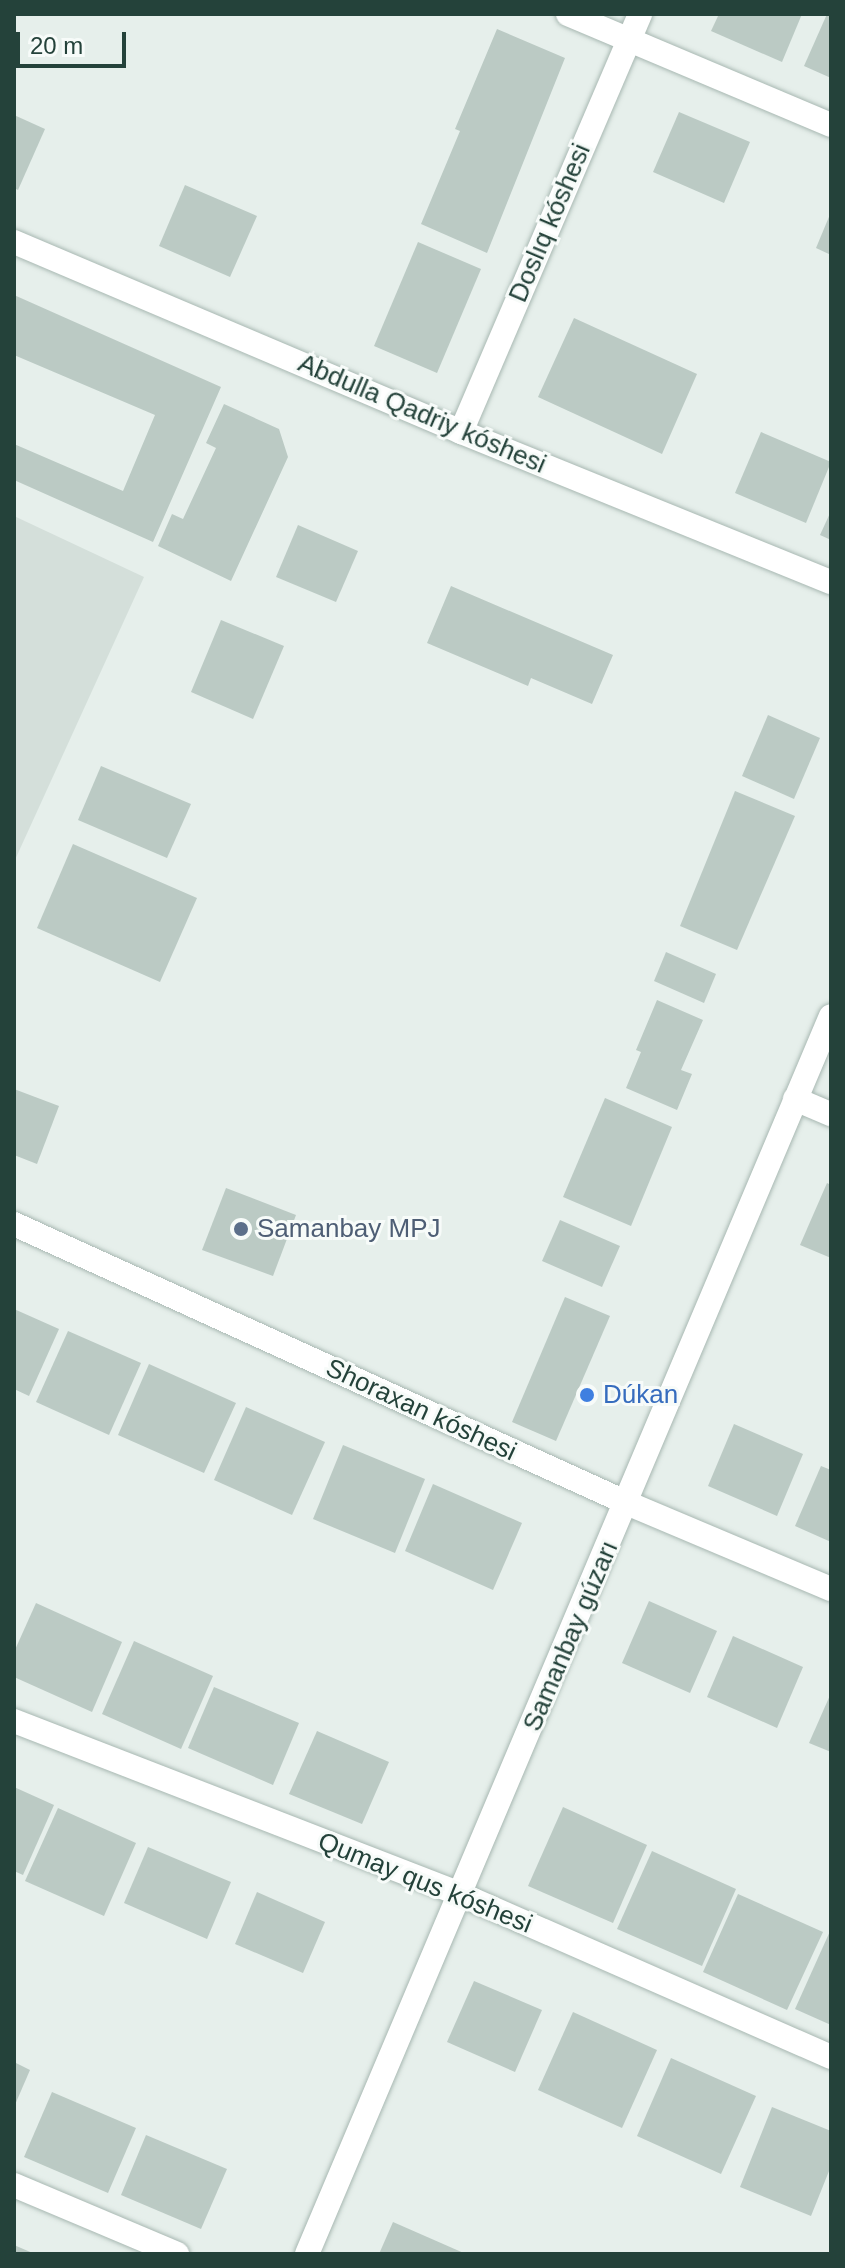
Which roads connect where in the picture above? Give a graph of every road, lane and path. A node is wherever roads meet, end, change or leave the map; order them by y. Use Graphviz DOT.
graph roads {
  1 [pos="568,14"];
  2 [pos="640,14"];
  3 [pos="628,40"];
  4 [pos="831,125"];
  5 [pos="14,242"];
  6 [pos="461,432"];
  7 [pos="831,582"];
  8 [pos="831,1016"];
  9 [pos="795,1099"];
  10 [pos="831,1114"];
  11 [pos="14,1224"];
  12 [pos="627,1503"];
  13 [pos="831,1589"];
  14 [pos="14,1721"];
  15 [pos="462,1895"];
  16 [pos="831,2057"];
  17 [pos="14,2185"];
  18 [pos="177,2254"];
  19 [pos="307,2254"];
  1 -- 3 [label="street"];
  2 -- 3 [label="street, Doslıq kóshesi"];
  3 -- 4 [label="street"];
  3 -- 6 [label="street, Doslıq kóshesi"];
  5 -- 6 [label="street, Abdulla Qadriy kóshesi"];
  6 -- 7 [label="street, Abdulla Qadriy kóshesi"];
  8 -- 9 [label="street, Samanbay gúzarı"];
  9 -- 10 [label="street"];
  9 -- 12 [label="street, Samanbay gúzarı"];
  11 -- 12 [label="street, Shoraxan kóshesi"];
  12 -- 13 [label="street, Shoraxan kóshesi"];
  12 -- 15 [label="street, Samanbay gúzarı"];
  14 -- 15 [label="street, Qumay qus kóshesi"];
  15 -- 16 [label="street, Qumay qus kóshesi"];
  15 -- 19 [label="street, Samanbay gúzarı"];
  17 -- 18 [label="street"];
}
